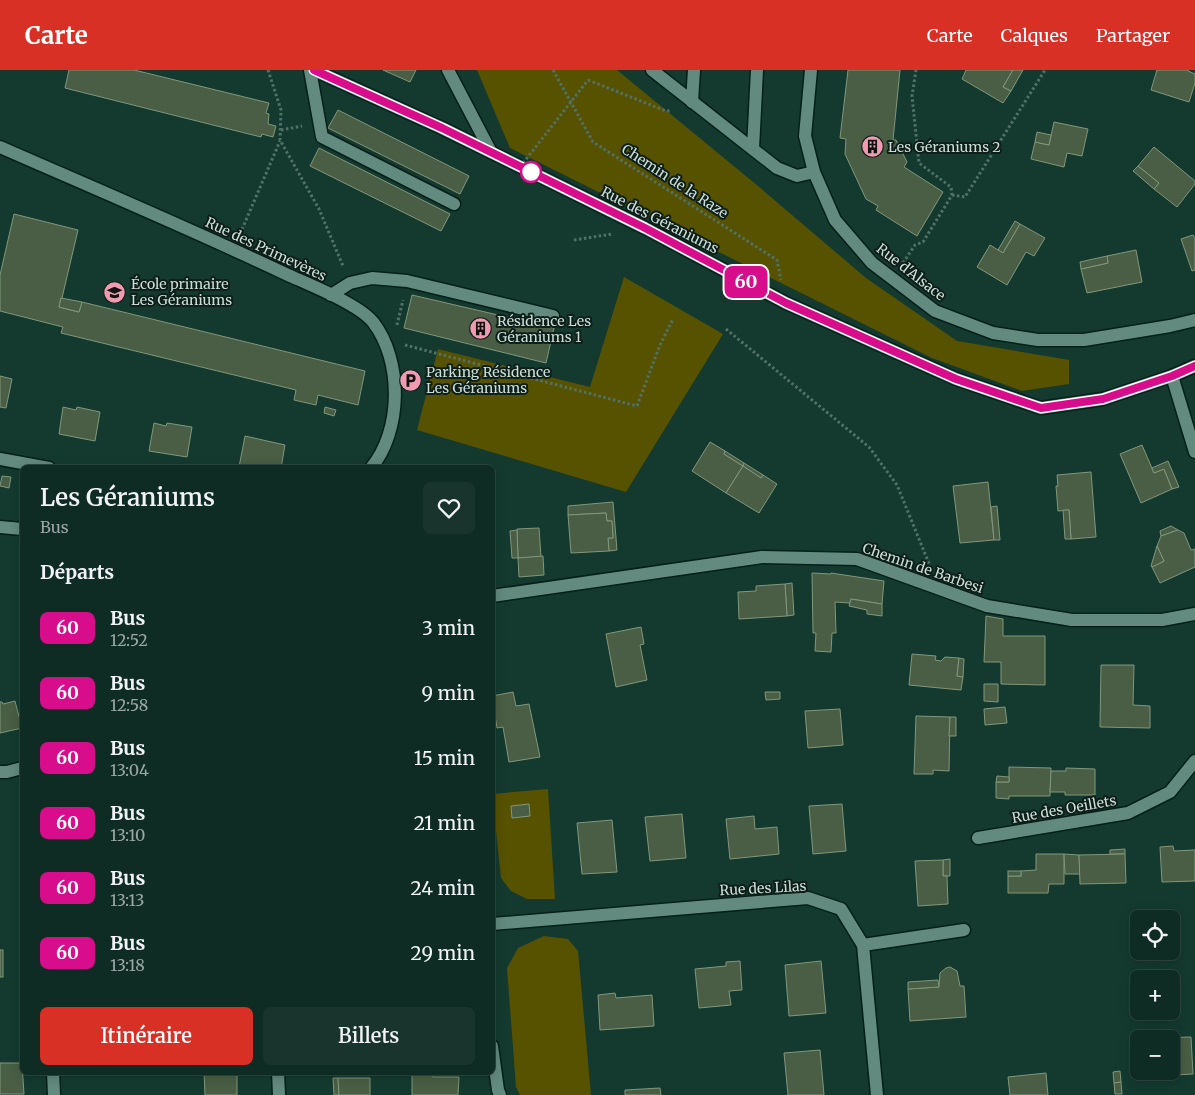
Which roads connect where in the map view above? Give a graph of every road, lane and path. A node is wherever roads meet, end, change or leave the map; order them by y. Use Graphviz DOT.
graph roads {
  1 [pos="268,70"];
  2 [pos="310,70"];
  3 [pos="314,70"];
  4 [pos="448,70"];
  5 [pos="553,70"];
  6 [pos="652,70"];
  7 [pos="694,70"];
  8 [pos="757,70"];
  9 [pos="811,70"];
  10 [pos="916,70"];
  11 [pos="1045,70"];
  12 [pos="696,106"];
  13 [pos="280,140"];
  14 [pos="0,147"];
  15 [pos="753,149"];
  16 [pos="492,152"];
  17 [pos="520,167"];
  18 [pos="814,172"];
  19 [pos="952,195"];
  20 [pos="454,204"];
  21 [pos="645,228"];
  22 [pos="574,240"];
  23 [pos="241,253"];
  24 [pos="893,279"];
  25 [pos="406,281"];
  26 [pos="350,283"];
  27 [pos="331,295"];
  28 [pos="786,303"];
  29 [pos="553,316"];
  30 [pos="673,319"];
  31 [pos="1195,320"];
  32 [pos="396,329"];
  33 [pos="726,329"];
  34 [pos="382,339"];
  35 [pos="1195,366"];
  36 [pos="1172,376"];
  37 [pos="1195,452"];
  38 [pos="0,459"];
  39 [pos="33,465"];
  40 [pos="372,465"];
  41 [pos="0,527"];
  42 [pos="20,530"];
  43 [pos="939,590"];
  44 [pos="495,596"];
  45 [pos="1195,614"];
  46 [pos="1195,761"];
  47 [pos="20,769"];
  48 [pos="0,772"];
  49 [pos="978,838"];
  50 [pos="495,924"];
  51 [pos="964,930"];
  52 [pos="863,945"];
  53 [pos="495,1068"];
  54 [pos="53,1075"];
  55 [pos="278,1075"];
  56 [pos="54,1095"];
  57 [pos="279,1095"];
  58 [pos="500,1095"];
  59 [pos="877,1095"];
  1 -- 13 [label="path"];
  2 -- 20 [label="street"];
  3 -- 16 [label="street, Rue des Géraniums"];
  4 -- 16 [label="street"];
  5 -- 28 [label="path, Chemin de la Raze"];
  6 -- 12 [label="street"];
  7 -- 12 [label="street"];
  8 -- 15 [label="street"];
  9 -- 18 [label="street, Rue d'Alsace"];
  10 -- 19 [label="path"];
  11 -- 19 [label="path"];
  12 -- 15 [label="street"];
  12 -- 17 [label="path, bridge"];
  13 -- 23 [label="path"];
  13 -- 26 [label="path"];
  14 -- 23 [label="street, Rue des Primevères"];
  15 -- 18 [label="street"];
  16 -- 17 [label="street, Rue des Géraniums"];
  17 -- 21 [label="street, Rue des Géraniums"];
  18 -- 24 [label="street, Rue d'Alsace"];
  19 -- 24 [label="path"];
  21 -- 22 [label="path"];
  21 -- 28 [label="street, Rue des Géraniums"];
  23 -- 27 [label="street, Rue des Primevères"];
  24 -- 31 [label="street, Rue d'Alsace"];
  25 -- 26 [label="street"];
  25 -- 29 [label="street"];
  25 -- 32 [label="path"];
  26 -- 27 [label="street"];
  27 -- 34 [label="street, Rue des Primevères"];
  28 -- 36 [label="street, Rue des Géraniums"];
  30 -- 34 [label="path"];
  33 -- 43 [label="path"];
  34 -- 40 [label="street, Rue des Primevères"];
  35 -- 36 [label="street, Rue des Géraniums"];
  36 -- 37 [label="street"];
  38 -- 39 [label="street"];
  41 -- 42 [label="street"];
  43 -- 44 [label="street, Chemin de Barbesi"];
  43 -- 45 [label="street, Chemin de Barbesi"];
  46 -- 49 [label="street, Rue des Oeillets"];
  47 -- 48 [label="street"];
  50 -- 52 [label="street, Rue des Lilas"];
  51 -- 52 [label="street"];
  52 -- 59 [label="street, Rue des Lilas"];
  53 -- 58 [label="street"];
  54 -- 56 [label="street"];
  55 -- 57 [label="street"];
}
